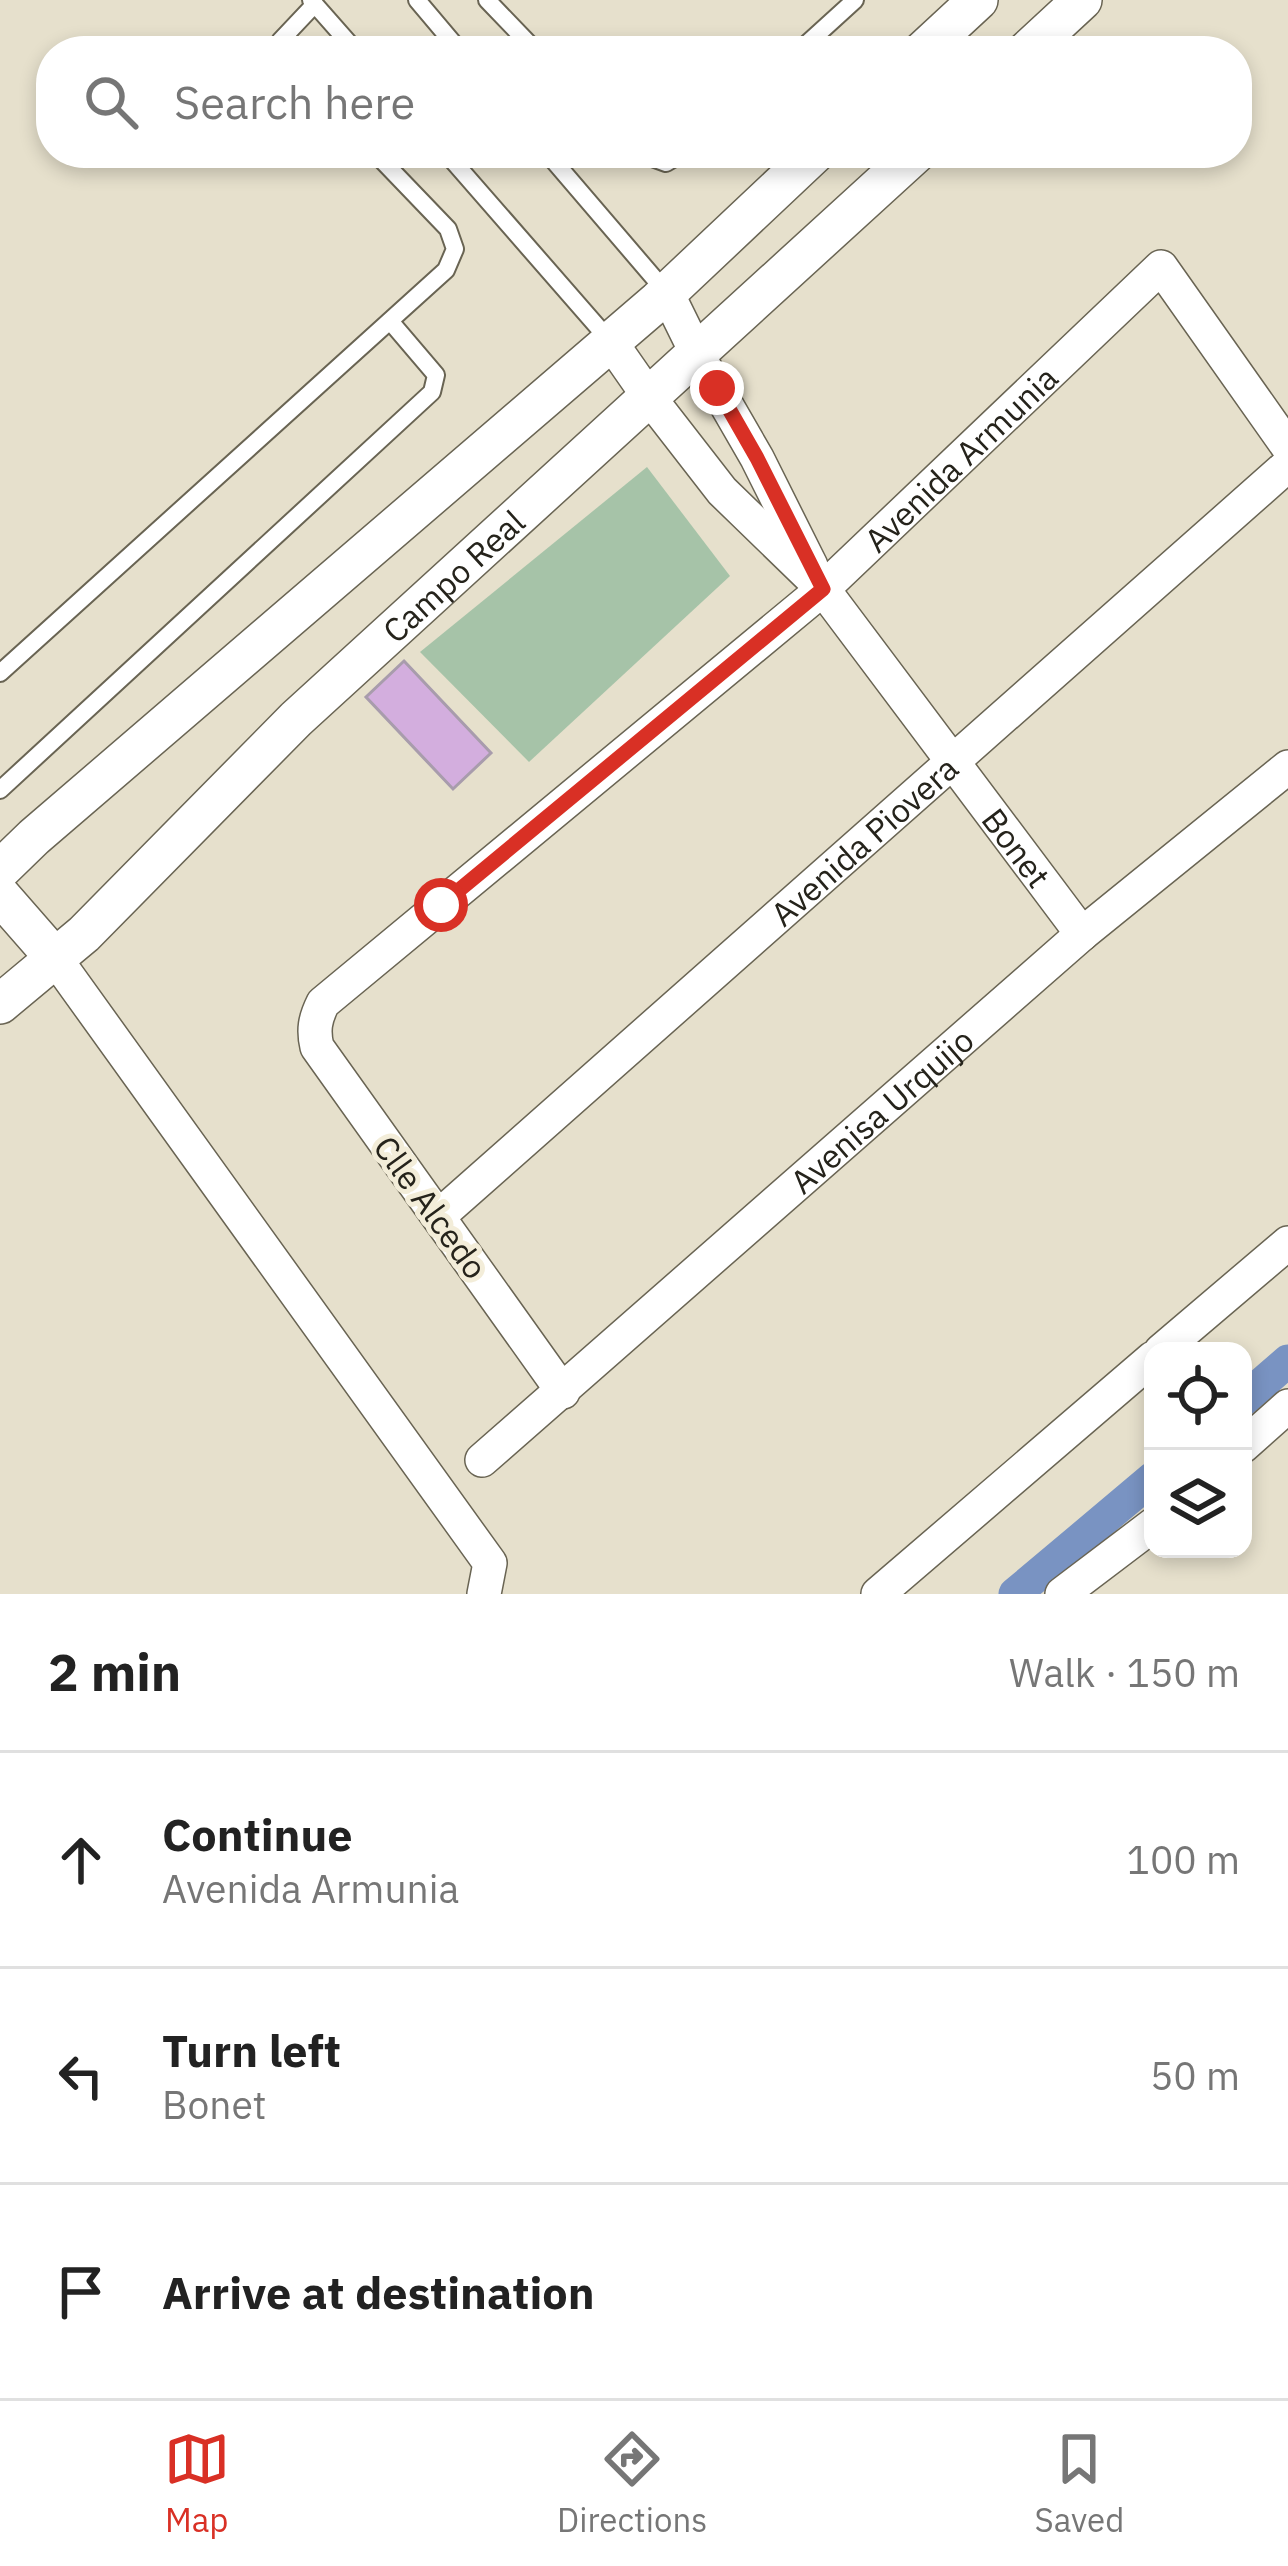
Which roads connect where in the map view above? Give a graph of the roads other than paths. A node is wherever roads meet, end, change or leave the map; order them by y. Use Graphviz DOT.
graph roads {
  1 [pos="417,0"];
  2 [pos="487,0"];
  3 [pos="855,0"];
  4 [pos="978,0"];
  5 [pos="1082,0"];
  6 [pos="313,2"];
  7 [pos="284,36"];
  8 [pos="343,36"];
  9 [pos="447,36"];
  10 [pos="522,36"];
  11 [pos="815,36"];
  12 [pos="939,36"];
  13 [pos="1043,36"];
  14 [pos="389,168"];
  15 [pos="459,168"];
  16 [pos="561,168"];
  17 [pos="799,168"];
  18 [pos="900,168"];
  19 [pos="667,293"];
  20 [pos="390,321"];
  21 [pos="610,341"];
  22 [pos="697,354"];
  23 [pos="649,397"];
  24 [pos="1288,447"];
  25 [pos="1288,465"];
  26 [pos="823,589"];
  27 [pos="0,673"];
  28 [pos="954,761"];
  29 [pos="1288,767"];
  30 [pos="0,790"];
  31 [pos="0,870"];
  32 [pos="0,896"];
  33 [pos="1082,934"];
  34 [pos="55,958"];
  35 [pos="0,1004"];
  36 [pos="316,1017"];
  37 [pos="439,1216"];
  38 [pos="1288,1243"];
  39 [pos="1172,1342"];
  40 [pos="1144,1366"];
  41 [pos="563,1391"];
  42 [pos="1288,1406"];
  43 [pos="1252,1438"];
  44 [pos="482,1460"];
  45 [pos="1144,1532"];
  46 [pos="484,1594"];
  47 [pos="878,1594"];
  48 [pos="1062,1594"];
  1 -- 9 [label="lane"];
  2 -- 10 [label="lane"];
  3 -- 11 [label="lane"];
  4 -- 12 [label="street"];
  5 -- 13 [label="street"];
  6 -- 7 [label="lane"];
  6 -- 8 [label="lane"];
  14 -- 20 [label="lane"];
  15 -- 21 [label="lane"];
  16 -- 19 [label="lane"];
  17 -- 19 [label="street"];
  18 -- 22 [label="street, Campo Real"];
  19 -- 21 [label="street"];
  19 -- 22 [label="street, Bonet"];
  20 -- 27 [label="lane"];
  20 -- 30 [label="lane"];
  21 -- 23 [label="street, Bonet"];
  21 -- 31 [label="street"];
  22 -- 23 [label="street, Campo Real"];
  22 -- 26 [label="street, Bonet"];
  23 -- 26 [label="street, Bonet"];
  23 -- 34 [label="street, Campo Real"];
  24 -- 26 [label="street, Avenida Armunia"];
  25 -- 28 [label="street, Avenida Piovera"];
  26 -- 28 [label="street, Bonet"];
  26 -- 36 [label="street, Avenida Armunia"];
  28 -- 33 [label="street, Bonet"];
  28 -- 37 [label="street, Avenida Piovera"];
  29 -- 33 [label="street, Avenisa Urquijo"];
  32 -- 34 [label="street"];
  33 -- 41 [label="street, Avenisa Urquijo"];
  34 -- 35 [label="street, Campo Real"];
  34 -- 46 [label="street"];
  36 -- 37 [label="street, Clle Alcedo"];
  37 -- 41 [label="street, Clle Alcedo"];
  38 -- 39 [label="street"];
  40 -- 47 [label="street"];
  41 -- 44 [label="street, Avenisa Urquijo"];
  42 -- 43 [label="street"];
  45 -- 48 [label="street"];
}
